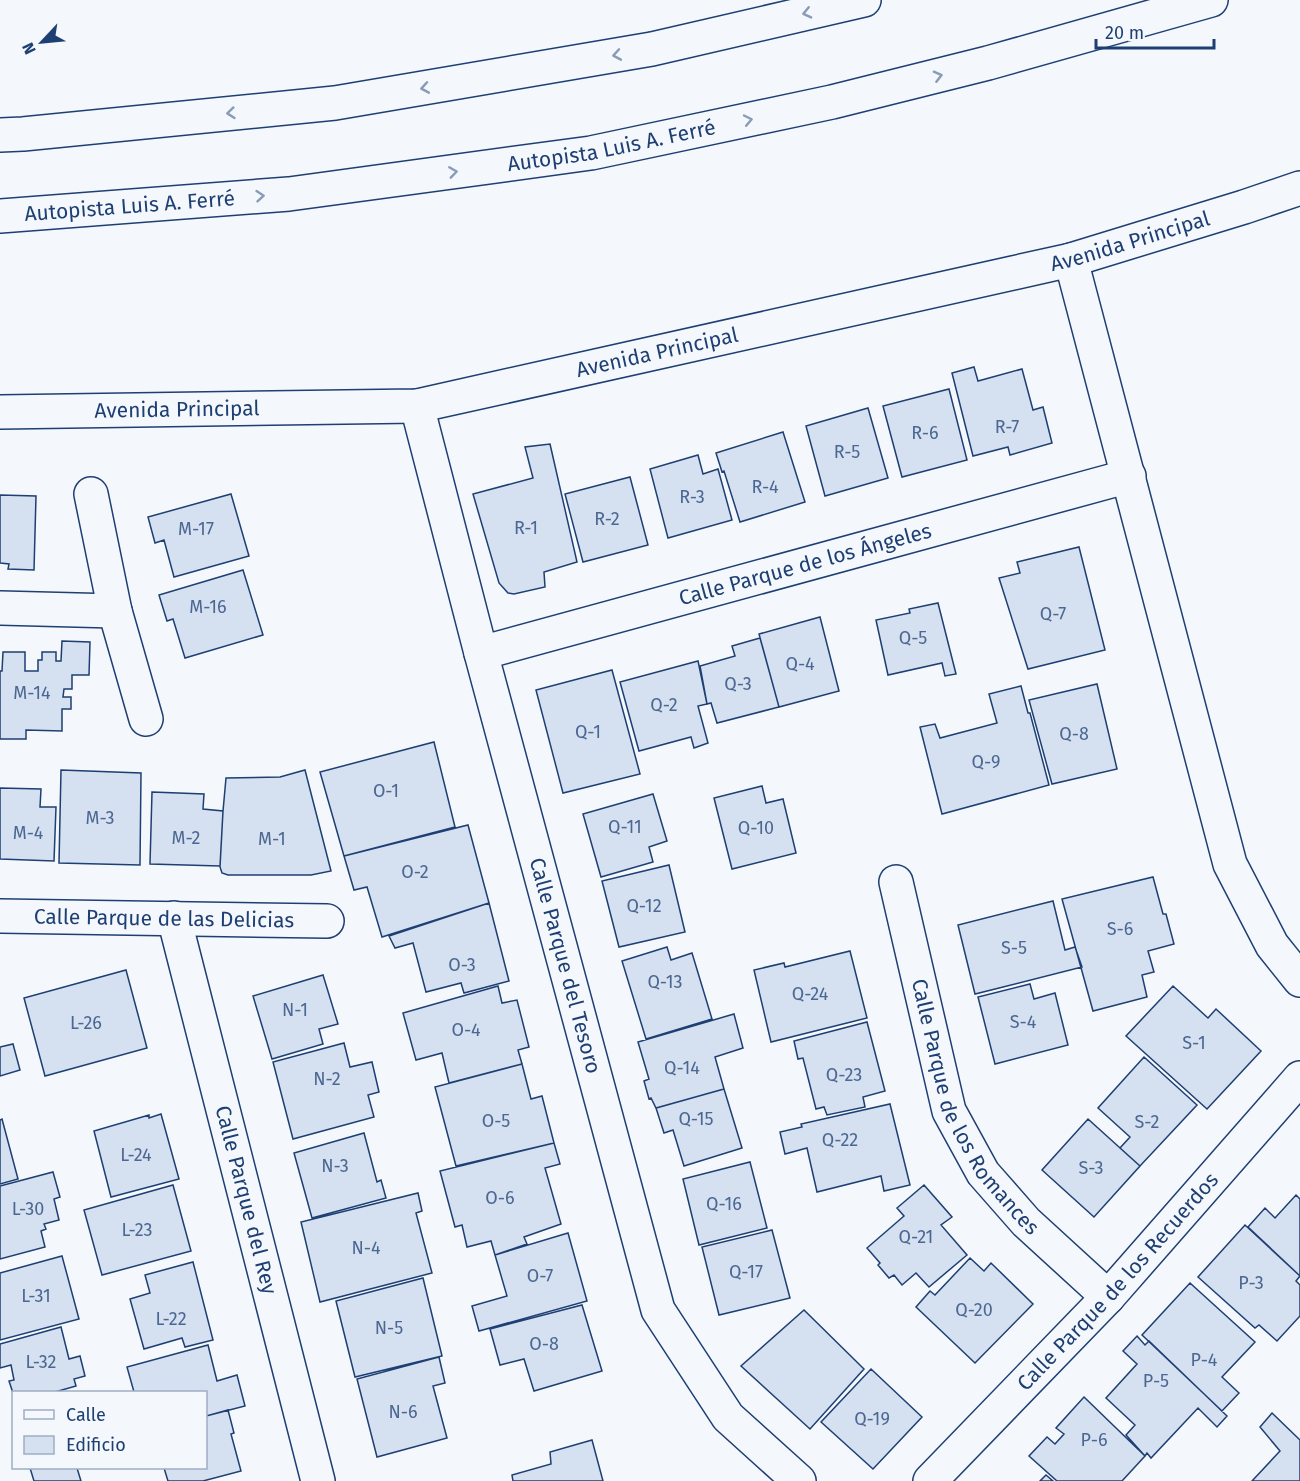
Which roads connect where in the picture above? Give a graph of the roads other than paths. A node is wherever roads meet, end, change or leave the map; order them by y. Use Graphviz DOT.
graph roads {
  1 [pos="864,0"];
  2 [pos="1211,0"];
  3 [pos="11,134"];
  4 [pos="1300,188"];
  5 [pos="0,216"];
  6 [pos="1071,260"];
  7 [pos="417,406"];
  8 [pos="0,412"];
  9 [pos="1128,476"];
  10 [pos="91,494"];
  11 [pos="0,608"];
  12 [pos="115,611"];
  13 [pos="481,653"];
  14 [pos="146,719"];
  15 [pos="896,882"];
  16 [pos="0,916"];
  17 [pos="174,918"];
  18 [pos="327,921"];
  19 [pos="1300,980"];
  20 [pos="1300,1078"];
  21 [pos="1108,1297"];
  22 [pos="318,1481"];
  23 [pos="799,1481"];
  24 [pos="930,1481"];
  1 -- 3 [label="main road, one-way"];
  5 -- 2 [label="main road, Autopista Luis A. Ferré, one-way"];
  4 -- 6 [label="main road, Avenida Principal"];
  6 -- 7 [label="main road, Avenida Principal"];
  6 -- 9 [label="main road"];
  7 -- 8 [label="main road, Avenida Principal"];
  7 -- 13 [label="main road, Calle Parque del Tesoro"];
  9 -- 13 [label="main road, Calle Parque de los Ángeles"];
  9 -- 19 [label="main road"];
  10 -- 12 [label="main road"];
  11 -- 12 [label="main road"];
  12 -- 14 [label="main road"];
  13 -- 23 [label="main road, Calle Parque del Tesoro"];
  15 -- 21 [label="main road, Calle Parque de los Romances"];
  16 -- 17 [label="main road, Calle Parque de las Delicias"];
  17 -- 18 [label="main road, Calle Parque de las Delicias"];
  17 -- 22 [label="main road, Calle Parque del Rey"];
  20 -- 21 [label="main road, Calle Parque de los Recuerdos"];
  21 -- 24 [label="main road, Calle Parque de los Recuerdos"];
}
